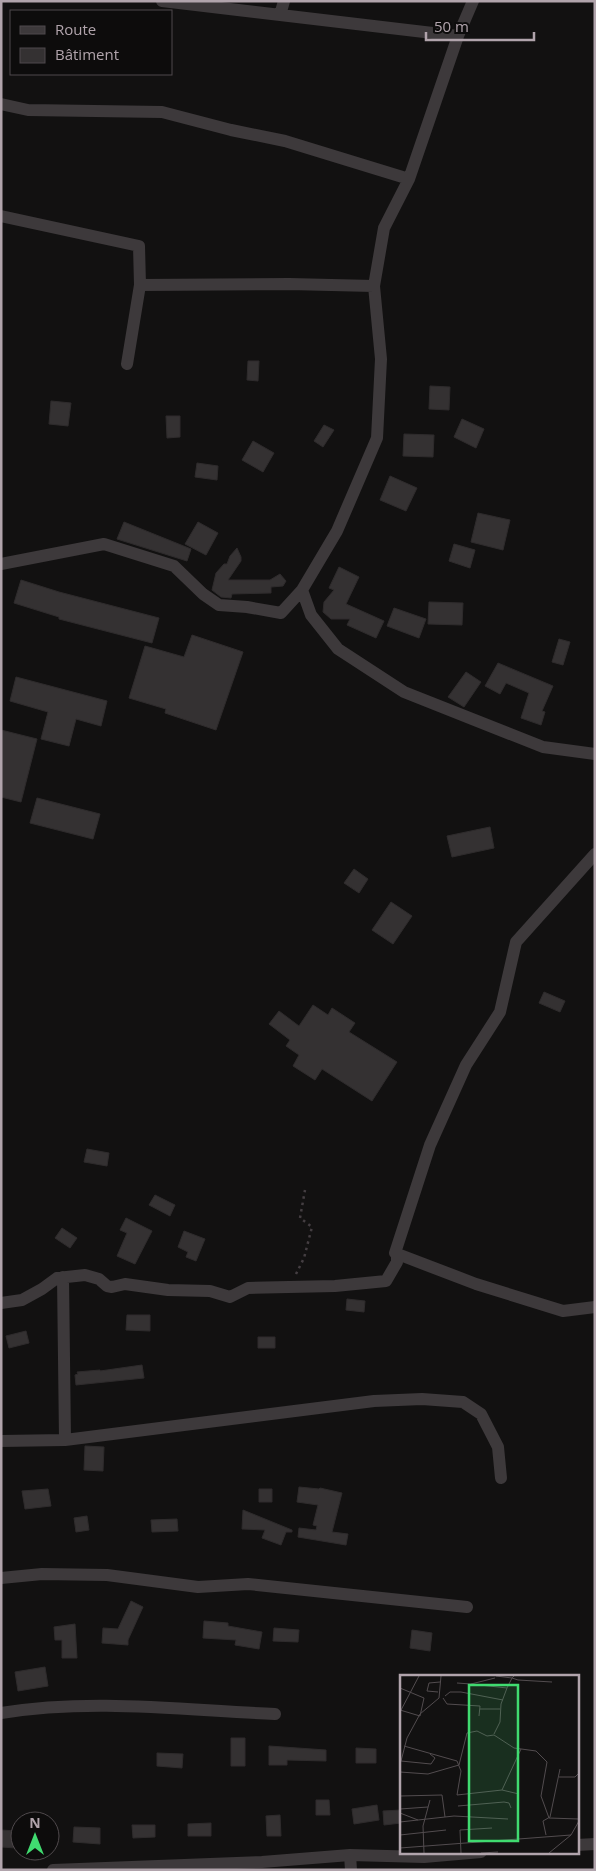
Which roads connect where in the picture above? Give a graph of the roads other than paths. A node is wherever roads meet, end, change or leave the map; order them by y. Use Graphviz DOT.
graph roads {
  1 [pos="162,1"];
  2 [pos="284,1"];
  3 [pos="473,1"];
  4 [pos="280,15"];
  5 [pos="458,36"];
  6 [pos="1,104"];
  7 [pos="409,179"];
  8 [pos="1,216"];
  9 [pos="140,285"];
  10 [pos="374,286"];
  11 [pos="127,364"];
  12 [pos="1,564"];
  13 [pos="302,590"];
  14 [pos="595,754"];
  15 [pos="595,854"];
  16 [pos="397,1254"];
  17 [pos="63,1277"];
  18 [pos="1,1303"];
  19 [pos="595,1307"];
  20 [pos="64,1440"];
  21 [pos="1,1441"];
  22 [pos="502,1478"];
  23 [pos="1,1578"];
  24 [pos="467,1607"];
  25 [pos="1,1712"];
  26 [pos="274,1714"];
  27 [pos="595,1844"];
  28 [pos="578,1845"];
  29 [pos="458,1854"];
  30 [pos="350,1855"];
  31 [pos="53,1870"];
  32 [pos="350,1870"];
  1 -- 4 [label="street"];
  2 -- 4 [label="street"];
  3 -- 5 [label="street"];
  4 -- 5 [label="street"];
  5 -- 7 [label="street"];
  6 -- 7 [label="street"];
  7 -- 10 [label="street"];
  8 -- 9 [label="street"];
  9 -- 10 [label="street"];
  9 -- 11 [label="street"];
  10 -- 13 [label="street"];
  12 -- 13 [label="street"];
  13 -- 14 [label="street"];
  15 -- 16 [label="street"];
  16 -- 17 [label="street"];
  16 -- 19 [label="street"];
  17 -- 18 [label="street"];
  17 -- 20 [label="street"];
  20 -- 21 [label="street"];
  20 -- 22 [label="street"];
  23 -- 24 [label="street"];
  25 -- 26 [label="street"];
  27 -- 28 [label="street"];
  29 -- 30 [label="street"];
  30 -- 31 [label="street"];
  30 -- 32 [label="street"];
}
